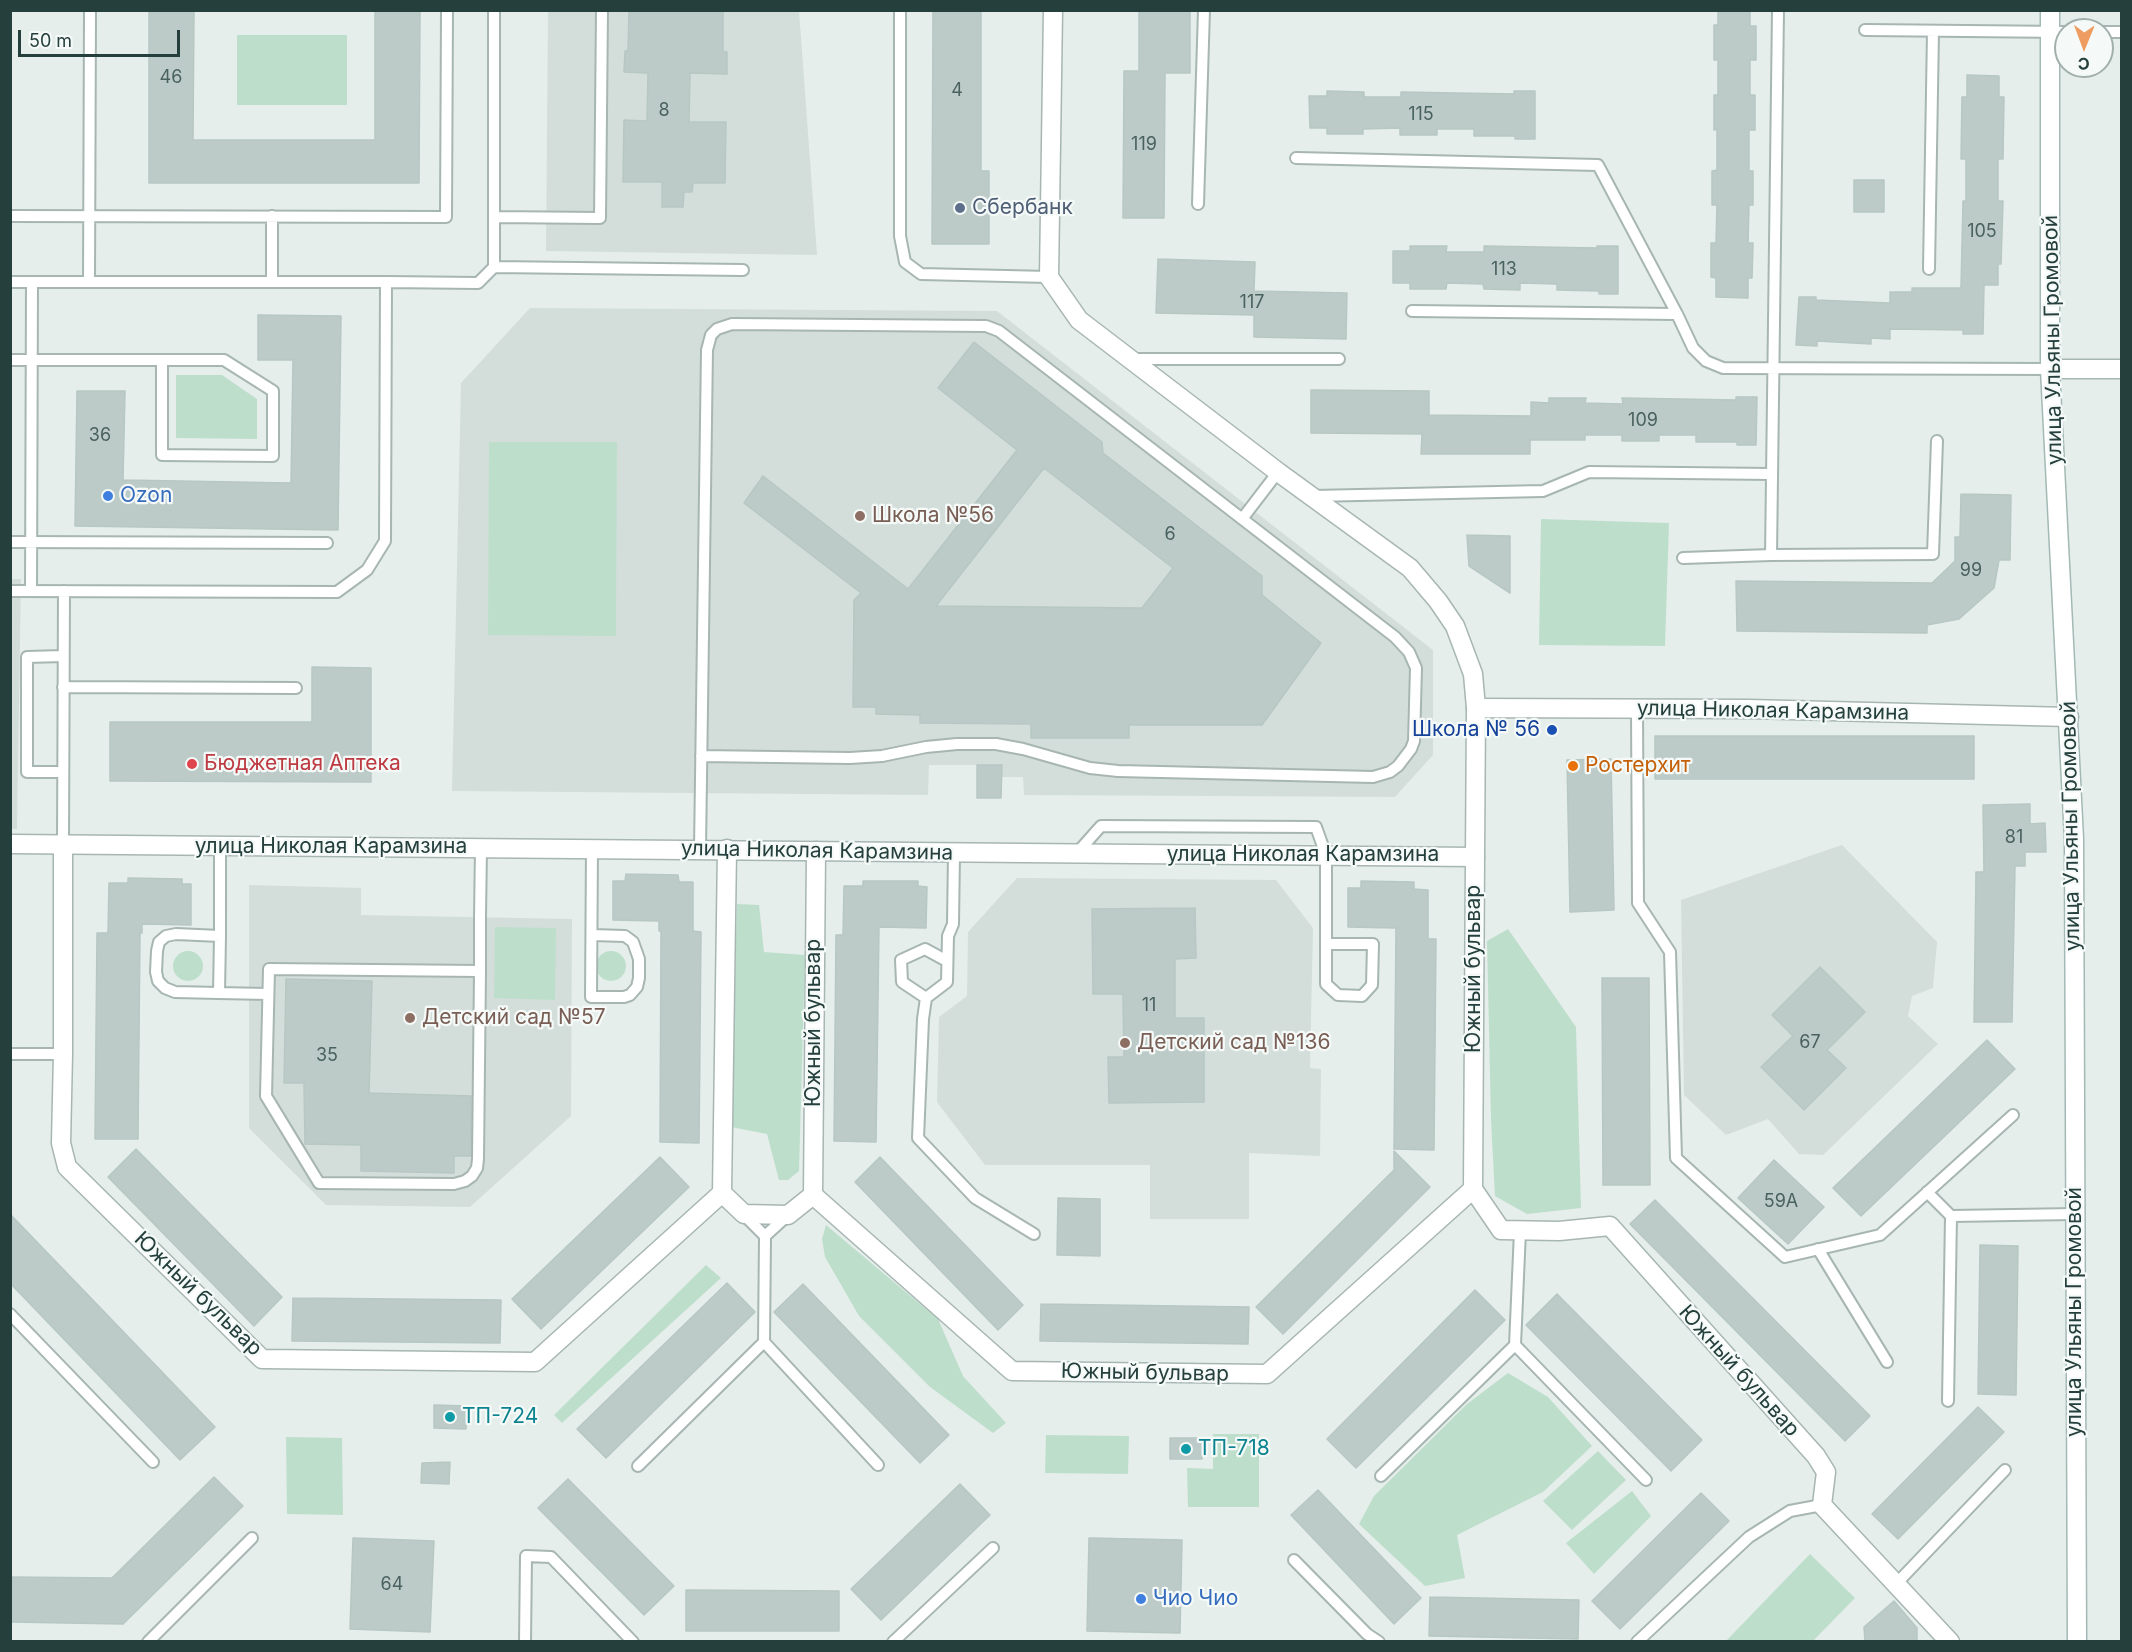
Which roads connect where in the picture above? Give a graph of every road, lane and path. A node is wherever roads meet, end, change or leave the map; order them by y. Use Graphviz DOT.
graph roads {
  1 [pos="90,10"];
  2 [pos="447,10"];
  3 [pos="494,10"];
  4 [pos="602,10"];
  5 [pos="1053,10"];
  6 [pos="1204,10"];
  7 [pos="1778,10"];
  8 [pos="900,13"];
  9 [pos="1865,30"];
  10 [pos="1933,31"];
  11 [pos="2054,32"];
  12 [pos="2057,78"];
  13 [pos="1296,158"];
  14 [pos="1198,204"];
  15 [pos="10,216"];
  16 [pos="90,216"];
  17 [pos="272,216"];
  18 [pos="494,217"];
  19 [pos="494,267"];
  20 [pos="1929,269"];
  21 [pos="743,270"];
  22 [pos="1049,277"];
  23 [pos="10,282"];
  24 [pos="32,282"];
  25 [pos="89,282"];
  26 [pos="272,282"];
  27 [pos="386,282"];
  28 [pos="1412,311"];
  29 [pos="1677,314"];
  30 [pos="1129,359"];
  31 [pos="1339,359"];
  32 [pos="10,360"];
  33 [pos="32,360"];
  34 [pos="162,360"];
  35 [pos="1774,369"];
  36 [pos="2050,369"];
  37 [pos="2121,369"];
  38 [pos="1937,441"];
  39 [pos="1278,472"];
  40 [pos="1772,474"];
  41 [pos="1313,496"];
  42 [pos="1242,519"];
  43 [pos="10,542"];
  44 [pos="31,542"];
  45 [pos="327,543"];
  46 [pos="1771,555"];
  47 [pos="1683,558"];
  48 [pos="10,591"];
  49 [pos="31,591"];
  50 [pos="64,591"];
  51 [pos="63,657"];
  52 [pos="63,687"];
  53 [pos="296,688"];
  54 [pos="1476,708"];
  55 [pos="1637,708"];
  56 [pos="2069,717"];
  57 [pos="701,756"];
  58 [pos="63,772"];
  59 [pos="10,844"];
  60 [pos="63,845"];
  61 [pos="220,846"];
  62 [pos="481,848"];
  63 [pos="592,848"];
  64 [pos="700,849"];
  65 [pos="727,849"];
  66 [pos="816,851"];
  67 [pos="954,853"];
  68 [pos="1077,853"];
  69 [pos="1326,855"];
  70 [pos="1475,857"];
  71 [pos="592,935"];
  72 [pos="220,936"];
  73 [pos="1326,944"];
  74 [pos="947,961"];
  75 [pos="480,970"];
  76 [pos="219,993"];
  77 [pos="268,994"];
  78 [pos="926,998"];
  79 [pos="10,1054"];
  80 [pos="63,1054"];
  81 [pos="2013,1115"];
  82 [pos="1473,1189"];
  83 [pos="1928,1192"];
  84 [pos="722,1193"];
  85 [pos="813,1195"];
  86 [pos="744,1214"];
  87 [pos="2075,1214"];
  88 [pos="788,1215"];
  89 [pos="1951,1216"];
  90 [pos="1520,1231"];
  91 [pos="1034,1234"];
  92 [pos="765,1236"];
  93 [pos="1818,1249"];
  94 [pos="10,1314"];
  95 [pos="764,1342"];
  96 [pos="1515,1345"];
  97 [pos="1887,1362"];
  98 [pos="1948,1401"];
  99 [pos="153,1462"];
  100 [pos="879,1465"];
  101 [pos="638,1466"];
  102 [pos="2005,1470"];
  103 [pos="1381,1476"];
  104 [pos="1646,1480"];
  105 [pos="1822,1505"];
  106 [pos="252,1538"];
  107 [pos="993,1548"];
  108 [pos="1294,1560"];
  109 [pos="1896,1584"];
  110 [pos="148,1641"];
  111 [pos="525,1641"];
  112 [pos="633,1641"];
  113 [pos="893,1641"];
  114 [pos="1379,1641"];
  115 [pos="1637,1641"];
  116 [pos="1950,1641"];
  117 [pos="2077,1641"];
  1 -- 16 [label="lane"];
  2 -- 17 [label="lane"];
  3 -- 18 [label="lane"];
  4 -- 18 [label="lane"];
  5 -- 22 [label="street"];
  6 -- 14 [label="lane"];
  7 -- 35 [label="lane"];
  8 -- 22 [label="lane"];
  9 -- 10 [label="lane"];
  10 -- 11 [label="lane"];
  10 -- 20 [label="lane"];
  12 -- 36 [label="street, улица Ульяны Громовой"];
  13 -- 29 [label="lane"];
  15 -- 16 [label="lane"];
  16 -- 17 [label="lane"];
  16 -- 25 [label="lane"];
  17 -- 26 [label="lane"];
  18 -- 19 [label="lane"];
  19 -- 21 [label="lane"];
  19 -- 27 [label="lane"];
  22 -- 30 [label="street"];
  23 -- 24 [label="lane"];
  24 -- 25 [label="lane"];
  24 -- 33 [label="lane"];
  25 -- 26 [label="lane"];
  26 -- 27 [label="lane"];
  27 -- 50 [label="lane"];
  28 -- 29 [label="lane"];
  29 -- 35 [label="lane"];
  30 -- 31 [label="lane"];
  30 -- 39 [label="street"];
  32 -- 33 [label="lane"];
  33 -- 34 [label="lane"];
  33 -- 44 [label="lane"];
  34 -- 34 [label="lane"];
  35 -- 36 [label="lane"];
  35 -- 40 [label="lane"];
  36 -- 37 [label="street"];
  36 -- 56 [label="street, улица Ульяны Громовой"];
  38 -- 46 [label="lane"];
  39 -- 41 [label="street"];
  39 -- 42 [label="lane"];
  40 -- 41 [label="lane"];
  40 -- 46 [label="lane"];
  41 -- 54 [label="street"];
  42 -- 57 [label="lane"];
  42 -- 57 [label="lane"];
  43 -- 44 [label="lane"];
  44 -- 45 [label="lane"];
  44 -- 49 [label="lane"];
  46 -- 47 [label="lane"];
  48 -- 49 [label="lane"];
  49 -- 50 [label="lane"];
  50 -- 51 [label="lane"];
  51 -- 52 [label="lane"];
  51 -- 58 [label="lane"];
  52 -- 53 [label="lane"];
  52 -- 58 [label="lane"];
  54 -- 55 [label="street, улица Николая Карамзина"];
  54 -- 70 [label="street"];
  55 -- 56 [label="street, улица Николая Карамзина"];
  55 -- 93 [label="lane"];
  56 -- 87 [label="street, улица Ульяны Громовой"];
  57 -- 64 [label="lane"];
  58 -- 60 [label="lane"];
  59 -- 60 [label="street, улица Николая Карамзина"];
  60 -- 61 [label="street, улица Николая Карамзина"];
  60 -- 80 [label="street, Южный бульвар"];
  61 -- 62 [label="street, улица Николая Карамзина"];
  61 -- 72 [label="lane"];
  62 -- 63 [label="street, улица Николая Карамзина"];
  62 -- 75 [label="lane"];
  63 -- 64 [label="street, улица Николая Карамзина"];
  63 -- 71 [label="lane"];
  64 -- 65 [label="street, улица Николая Карамзина"];
  65 -- 66 [label="street, улица Николая Карамзина"];
  65 -- 84 [label="street"];
  66 -- 67 [label="street, улица Николая Карамзина"];
  66 -- 85 [label="street, Южный бульвар"];
  67 -- 68 [label="street, улица Николая Карамзина"];
  67 -- 74 [label="lane"];
  68 -- 69 [label="street, улица Николая Карамзина"];
  68 -- 69 [label="lane"];
  69 -- 70 [label="street, улица Николая Карамзина"];
  69 -- 73 [label="lane"];
  70 -- 82 [label="street, Южный бульвар"];
  71 -- 71 [label="lane"];
  72 -- 76 [label="lane"];
  72 -- 76 [label="lane"];
  73 -- 73 [label="lane"];
  74 -- 78 [label="lane"];
  74 -- 78 [label="lane"];
  75 -- 77 [label="lane"];
  75 -- 77 [label="lane"];
  76 -- 77 [label="lane"];
  78 -- 91 [label="lane"];
  79 -- 80 [label="lane"];
  80 -- 84 [label="street, Южный бульвар"];
  81 -- 83 [label="lane"];
  82 -- 85 [label="street, Южный бульвар"];
  82 -- 90 [label="street, Южный бульвар"];
  83 -- 89 [label="lane"];
  83 -- 93 [label="lane"];
  84 -- 86 [label="street"];
  85 -- 88 [label="street"];
  86 -- 88 [label="street"];
  86 -- 92 [label="lane"];
  87 -- 89 [label="lane"];
  87 -- 117 [label="street, улица Ульяны Громовой"];
  88 -- 92 [label="lane"];
  89 -- 98 [label="lane"];
  90 -- 96 [label="lane"];
  90 -- 105 [label="street, Южный бульвар"];
  92 -- 95 [label="lane"];
  93 -- 97 [label="lane"];
  94 -- 99 [label="lane"];
  95 -- 100 [label="lane"];
  95 -- 101 [label="lane"];
  96 -- 103 [label="lane"];
  96 -- 104 [label="lane"];
  102 -- 109 [label="lane"];
  105 -- 109 [label="street"];
  105 -- 115 [label="lane"];
  106 -- 110 [label="lane"];
  107 -- 113 [label="lane"];
  108 -- 114 [label="lane"];
  109 -- 116 [label="street"];
  111 -- 112 [label="lane"];
}
